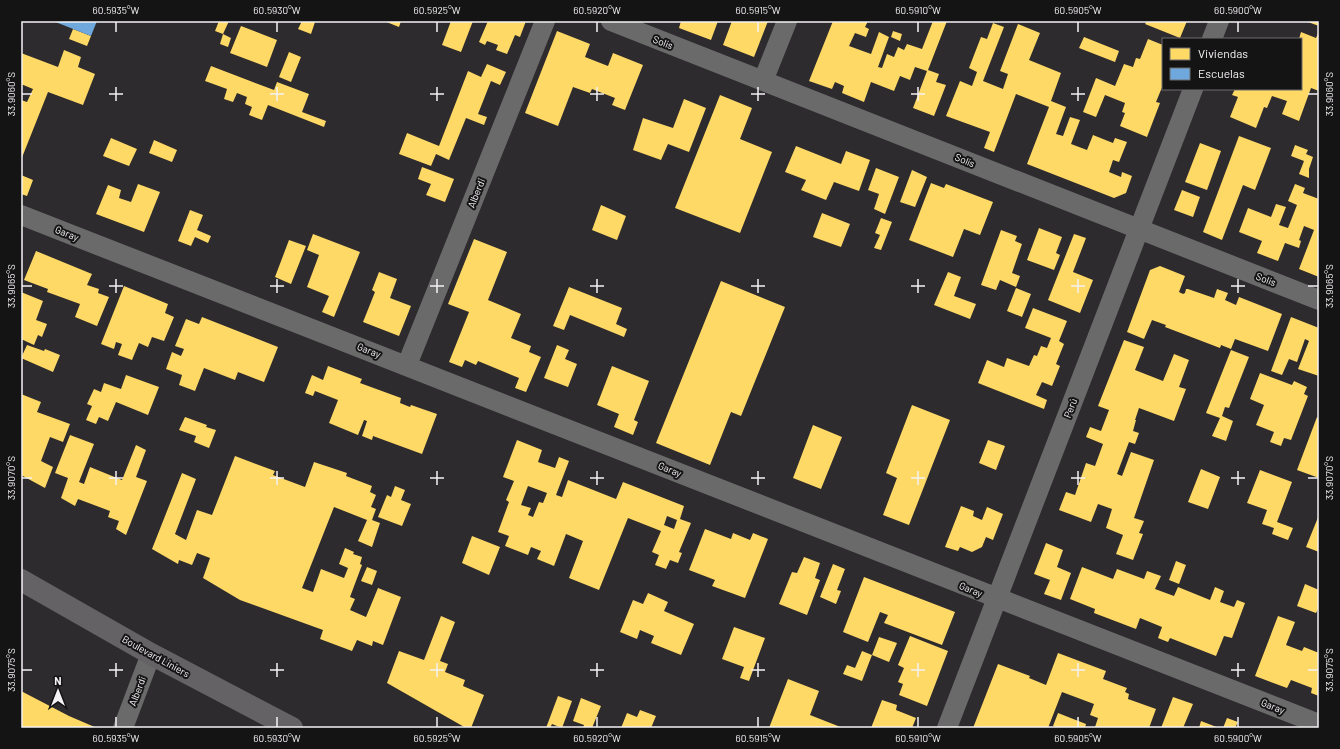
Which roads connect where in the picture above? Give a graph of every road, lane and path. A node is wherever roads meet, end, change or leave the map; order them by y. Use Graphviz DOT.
graph roads {
  1 [pos="545,21"];
  2 [pos="610,21"];
  3 [pos="787,21"];
  4 [pos="1219,21"];
  5 [pos="1212,38"];
  6 [pos="763,80"];
  7 [pos="1193,90"];
  8 [pos="21,215"];
  9 [pos="1138,229"];
  10 [pos="1319,300"];
  11 [pos="407,365"];
  12 [pos="21,580"];
  13 [pos="997,599"];
  14 [pos="151,654"];
  15 [pos="1319,724"];
  16 [pos="123,728"];
  17 [pos="292,728"];
  18 [pos="947,728"];
  1 -- 11 [label="street, Alberdi"];
  2 -- 6 [label="street, Solís"];
  3 -- 6 [label="street"];
  4 -- 5 [label="street"];
  6 -- 9 [label="street, Solís"];
  7 -- 9 [label="street, Perú"];
  8 -- 11 [label="street, Garay"];
  9 -- 10 [label="street, Solís"];
  9 -- 13 [label="street, Perú"];
  11 -- 13 [label="street, Garay"];
  12 -- 14 [label="main road, Boulevard Liniers"];
  13 -- 15 [label="street, Garay"];
  13 -- 18 [label="street, Perú"];
  14 -- 16 [label="street, Alberdi"];
  14 -- 17 [label="main road, Boulevard Liniers"];
}
